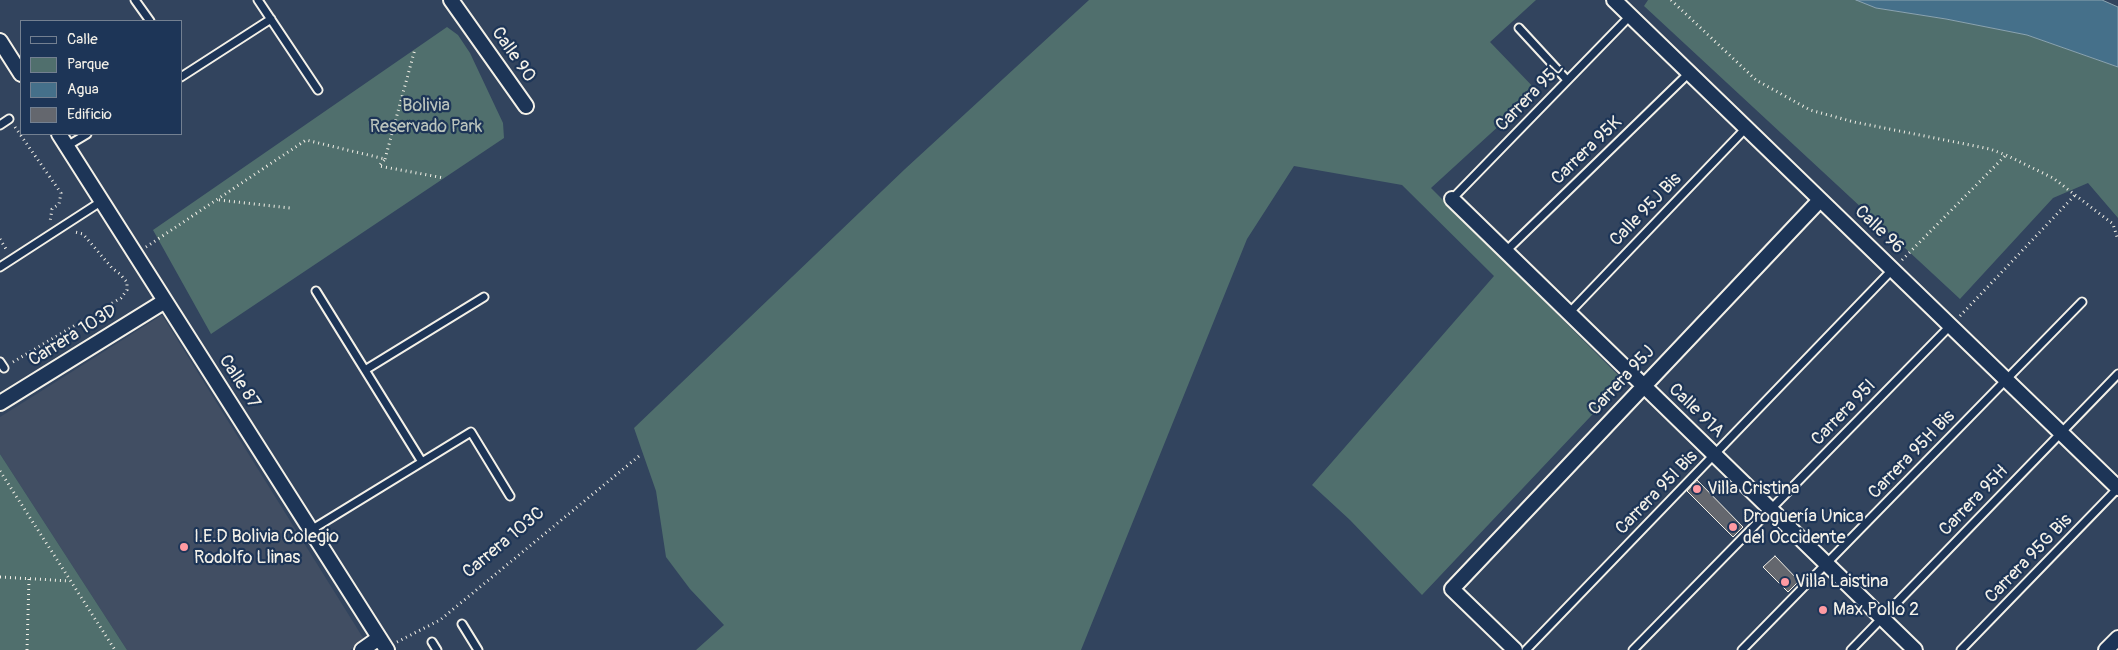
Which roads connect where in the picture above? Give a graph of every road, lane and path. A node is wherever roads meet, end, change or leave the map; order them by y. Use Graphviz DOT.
graph roads {
  1 [pos="136,0"];
  2 [pos="258,0"];
  3 [pos="451,0"];
  4 [pos="1614,0"];
  5 [pos="1670,0"];
  6 [pos="1630,16"];
  7 [pos="271,19"];
  8 [pos="149,20"];
  9 [pos="1519,28"];
  10 [pos="0,41"];
  11 [pos="415,49"];
  12 [pos="20,72"];
  13 [pos="1689,73"];
  14 [pos="183,74"];
  15 [pos="1568,80"];
  16 [pos="318,90"];
  17 [pos="526,106"];
  18 [pos="9,119"];
  19 [pos="0,124"];
  20 [pos="1746,128"];
  21 [pos="20,135"];
  22 [pos="20,135"];
  23 [pos="60,135"];
  24 [pos="85,135"];
  25 [pos="67,146"];
  26 [pos="2006,155"];
  27 [pos="385,159"];
  28 [pos="444,178"];
  29 [pos="2075,195"];
  30 [pos="1452,199"];
  31 [pos="218,200"];
  32 [pos="1820,200"];
  33 [pos="102,202"];
  34 [pos="290,208"];
  35 [pos="55,232"];
  36 [pos="2118,240"];
  37 [pos="1506,251"];
  38 [pos="135,254"];
  39 [pos="0,267"];
  40 [pos="1892,270"];
  41 [pos="316,291"];
  42 [pos="484,297"];
  43 [pos="165,301"];
  44 [pos="2082,302"];
  45 [pos="1569,313"];
  46 [pos="1950,326"];
  47 [pos="2,365"];
  48 [pos="365,370"];
  49 [pos="2118,374"];
  50 [pos="2006,380"];
  51 [pos="1644,386"];
  52 [pos="0,403"];
  53 [pos="2061,433"];
  54 [pos="1714,454"];
  55 [pos="640,456"];
  56 [pos="422,462"];
  57 [pos="0,471"];
  58 [pos="2118,488"];
  59 [pos="510,496"];
  60 [pos="1770,509"];
  61 [pos="311,530"];
  62 [pos="1826,564"];
  63 [pos="0,577"];
  64 [pos="29,579"];
  65 [pos="70,581"];
  66 [pos="1882,618"];
  67 [pos="462,624"];
  68 [pos="2118,638"];
  69 [pos="432,642"];
  70 [pos="384,645"];
  71 [pos="27,650"];
  72 [pos="115,650"];
  73 [pos="362,650"];
  74 [pos="437,650"];
  75 [pos="478,650"];
  76 [pos="1515,650"];
  77 [pos="1526,650"];
  78 [pos="1633,650"];
  79 [pos="1742,650"];
  80 [pos="1851,650"];
  81 [pos="1915,650"];
  82 [pos="1961,650"];
  83 [pos="2106,650"];
  1 -- 8 [label="lane"];
  2 -- 7 [label="lane"];
  3 -- 17 [label="street, Calle 90"];
  4 -- 6 [label="street, Calle 96"];
  5 -- 26 [label="path"];
  6 -- 13 [label="street, Calle 96"];
  6 -- 15 [label="lane, Carrera 95L"];
  7 -- 14 [label="lane"];
  7 -- 16 [label="lane"];
  9 -- 15 [label="lane"];
  10 -- 12 [label="street"];
  11 -- 27 [label="path"];
  13 -- 20 [label="street, Calle 96"];
  13 -- 37 [label="lane, Carrera 95K"];
  15 -- 30 [label="lane, Carrera 95L"];
  18 -- 19 [label="lane"];
  18 -- 21 [label="path"];
  20 -- 32 [label="street, Calle 96"];
  20 -- 45 [label="lane, Calle 95J Bis"];
  22 -- 35 [label="path"];
  23 -- 25 [label="street, Calle 87"];
  24 -- 25 [label="lane"];
  25 -- 33 [label="street, Calle 87"];
  26 -- 29 [label="path"];
  26 -- 40 [label="path"];
  27 -- 28 [label="path"];
  27 -- 31 [label="path"];
  29 -- 36 [label="path"];
  29 -- 46 [label="path"];
  30 -- 37 [label="street, Calle 91A"];
  31 -- 34 [label="path"];
  31 -- 38 [label="path"];
  32 -- 40 [label="street, Calle 96"];
  32 -- 51 [label="street, Carrera 95J"];
  33 -- 35 [label="lane"];
  33 -- 38 [label="street, Calle 87"];
  35 -- 39 [label="lane"];
  35 -- 47 [label="path"];
  37 -- 45 [label="street, Calle 91A"];
  38 -- 43 [label="street, Calle 87"];
  40 -- 46 [label="street, Calle 96"];
  40 -- 54 [label="lane, Carrera 95I Bis"];
  41 -- 48 [label="lane"];
  42 -- 48 [label="lane"];
  43 -- 52 [label="street, Carrera 103D"];
  43 -- 61 [label="street, Calle 87"];
  44 -- 50 [label="lane, Carrera 95H Bis"];
  45 -- 51 [label="street, Calle 91A"];
  46 -- 50 [label="street, Calle 96"];
  46 -- 60 [label="lane, Carrera 95I"];
  48 -- 56 [label="lane"];
  49 -- 53 [label="lane, Carrera 95H"];
  50 -- 53 [label="street, Calle 96"];
  50 -- 62 [label="lane, Carrera 95H Bis"];
  51 -- 54 [label="street, Calle 91A"];
  51 -- 76 [label="street, Carrera 95J"];
  53 -- 58 [label="street, Calle 96"];
  53 -- 66 [label="lane, Carrera 95H"];
  54 -- 60 [label="street, Calle 91A"];
  54 -- 77 [label="lane, Carrera 95I Bis"];
  55 -- 70 [label="path, Carrera 103C"];
  56 -- 59 [label="lane"];
  56 -- 61 [label="lane"];
  57 -- 65 [label="path"];
  58 -- 82 [label="lane, Carrera 95G Bis"];
  60 -- 62 [label="street, Calle 91A"];
  60 -- 78 [label="lane, Carrera 95I"];
  61 -- 70 [label="street, Calle 87"];
  62 -- 66 [label="street, Calle 91A"];
  62 -- 79 [label="lane, Carrera 95H Bis"];
  63 -- 64 [label="path"];
  64 -- 65 [label="path"];
  64 -- 71 [label="path"];
  65 -- 72 [label="path"];
  66 -- 80 [label="lane, Carrera 95H"];
  66 -- 81 [label="street, Calle 91A"];
  67 -- 75 [label="lane"];
  68 -- 83 [label="street"];
  69 -- 74 [label="lane"];
  70 -- 73 [label="street"];
}
